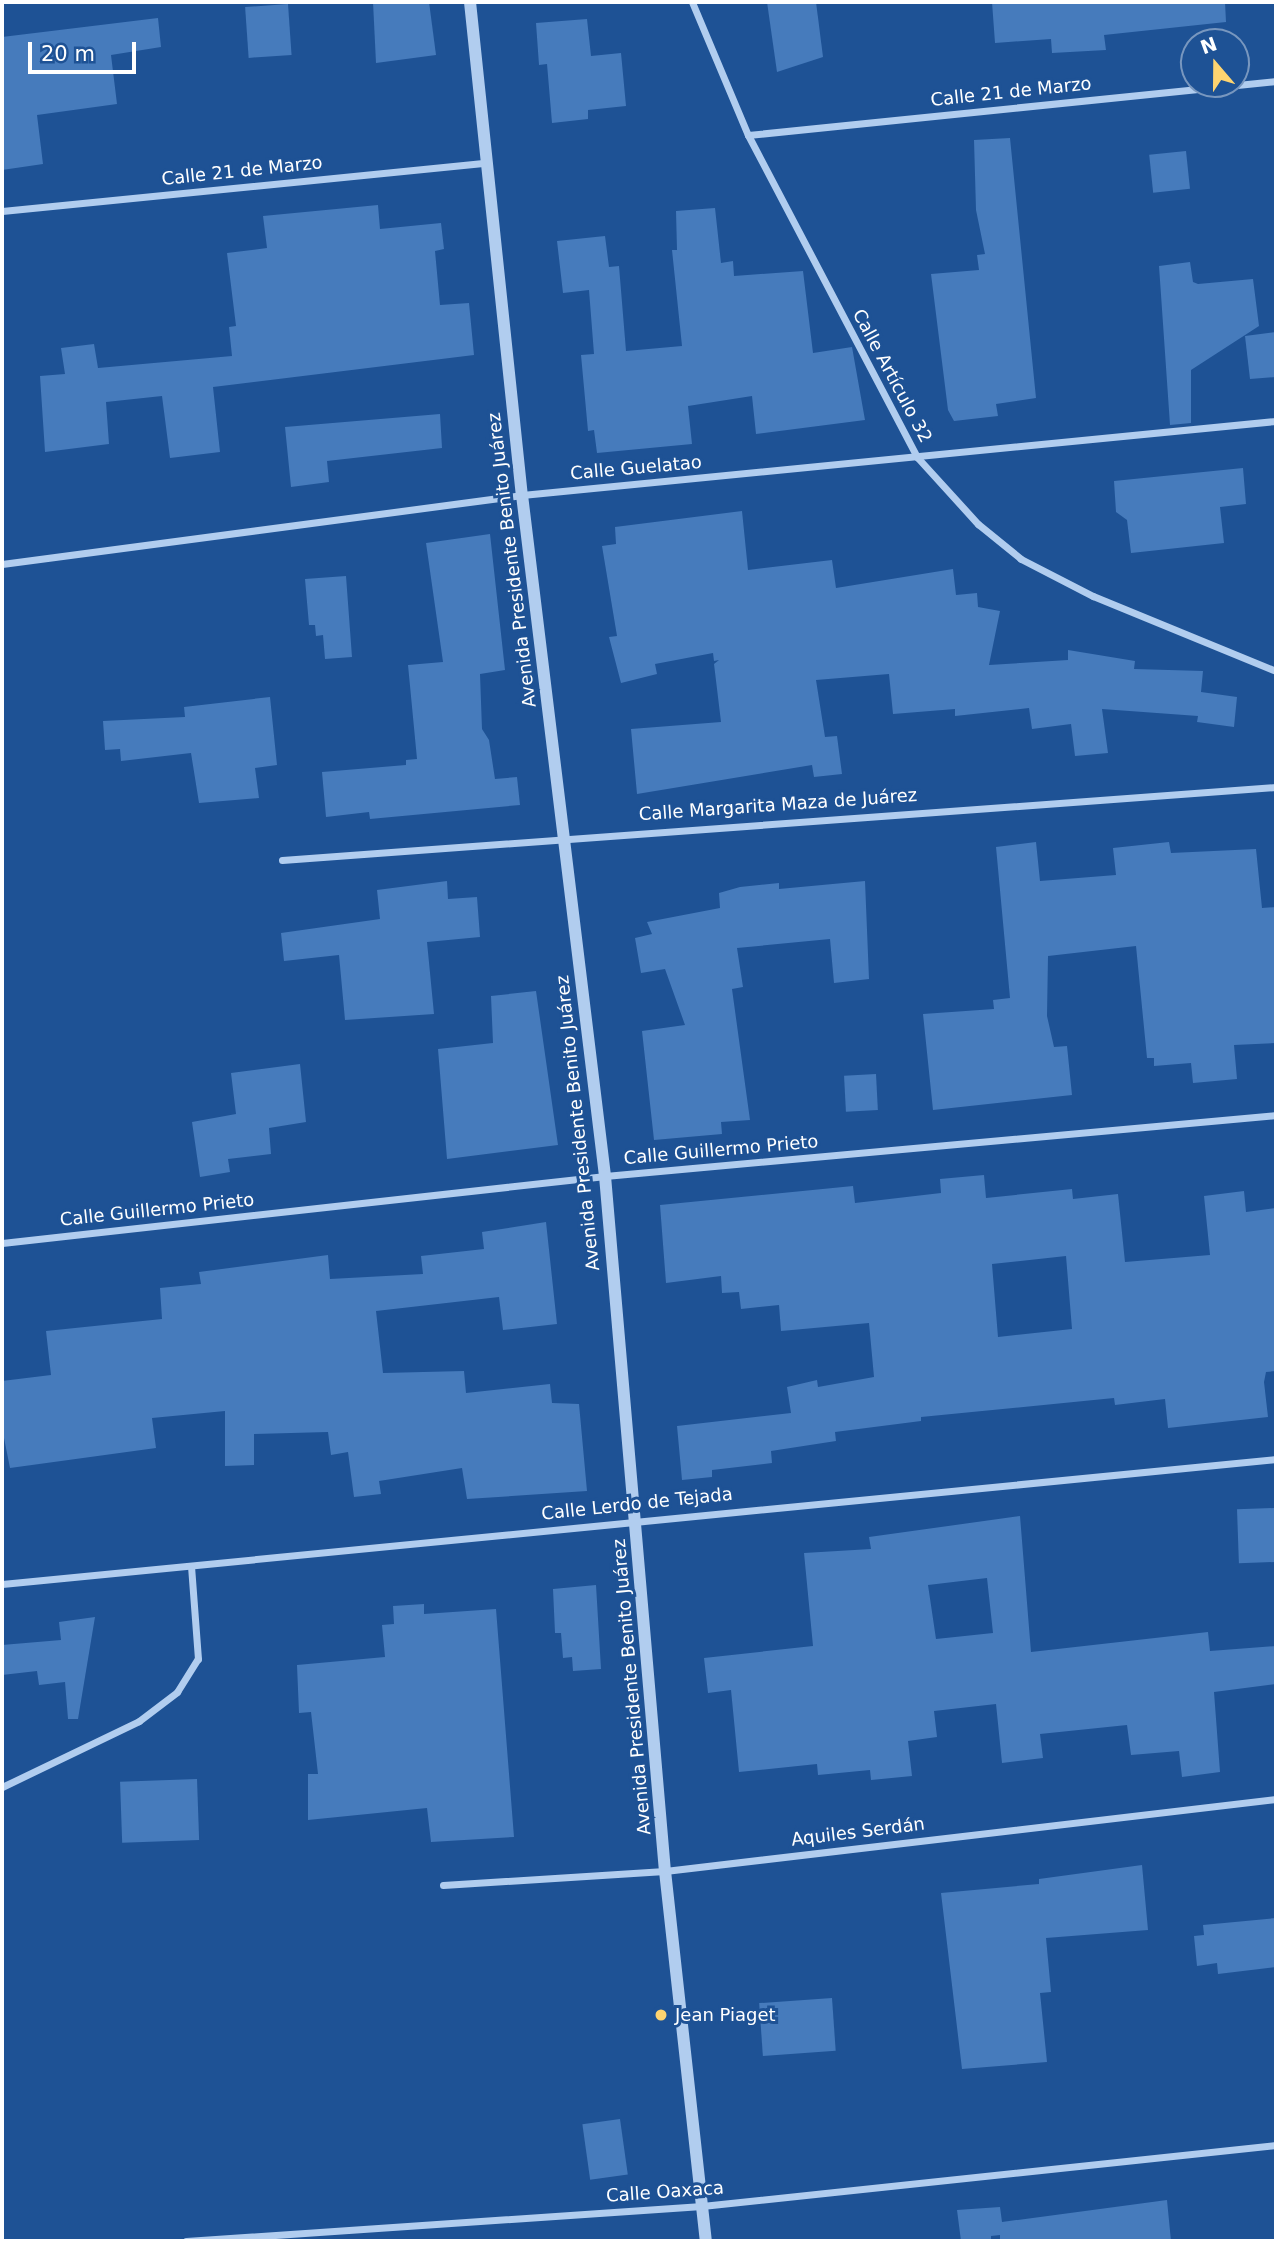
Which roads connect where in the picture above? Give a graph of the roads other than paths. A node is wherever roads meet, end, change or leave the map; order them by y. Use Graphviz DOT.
graph roads {
  1 [pos="470,2"];
  2 [pos="692,2"];
  3 [pos="1276,81"];
  4 [pos="748,135"];
  5 [pos="486,163"];
  6 [pos="2,211"];
  7 [pos="1276,421"];
  8 [pos="917,457"];
  9 [pos="522,495"];
  10 [pos="2,564"];
  11 [pos="1276,671"];
  12 [pos="1276,787"];
  13 [pos="562,836"];
  14 [pos="282,860"];
  15 [pos="1276,1115"];
  16 [pos="605,1177"];
  17 [pos="2,1243"];
  18 [pos="1276,1459"];
  19 [pos="635,1519"];
  20 [pos="191,1566"];
  21 [pos="2,1584"];
  22 [pos="2,1787"];
  23 [pos="1276,1799"];
  24 [pos="665,1871"];
  25 [pos="443,1885"];
  26 [pos="1276,2145"];
  27 [pos="702,2206"];
  28 [pos="186,2241"];
  29 [pos="706,2241"];
  1 -- 5 [label="street, Avenida Presidente Benito Juárez"];
  2 -- 4 [label="street, Calle Artículo 32"];
  3 -- 4 [label="street, Calle 21 de Marzo"];
  4 -- 8 [label="street, Calle Artículo 32"];
  5 -- 6 [label="street, Calle 21 de Marzo"];
  5 -- 9 [label="street, Avenida Presidente Benito Juárez"];
  7 -- 8 [label="street, Calle Guelatao"];
  8 -- 9 [label="street, Calle Guelatao"];
  8 -- 11 [label="street, Calle Artículo 32"];
  9 -- 10 [label="street, Calle Guelatao"];
  9 -- 13 [label="street, Avenida Presidente Benito Juárez"];
  12 -- 13 [label="street, Calle Margarita Maza de Juárez"];
  13 -- 14 [label="street, Calle Margarita Maza de Juárez"];
  13 -- 16 [label="street, Avenida Presidente Benito Juárez"];
  15 -- 16 [label="street, Calle Guillermo Prieto"];
  16 -- 17 [label="street, Calle Guillermo Prieto"];
  16 -- 19 [label="street, Avenida Presidente Benito Juárez"];
  18 -- 19 [label="street, Calle Lerdo de Tejada"];
  19 -- 20 [label="street, Calle Lerdo de Tejada"];
  19 -- 24 [label="street, Avenida Presidente Benito Juárez"];
  20 -- 21 [label="street, Calle Lerdo de Tejada"];
  20 -- 22 [label="street"];
  23 -- 24 [label="street, Aquiles Serdán"];
  24 -- 25 [label="street, Aquiles Serdán"];
  24 -- 27 [label="street, Avenida Presidente Benito Juárez"];
  26 -- 27 [label="street, Calle Oaxaca"];
  27 -- 28 [label="street, Calle Oaxaca"];
  27 -- 29 [label="street, Avenida Presidente Benito Juárez"];
}
